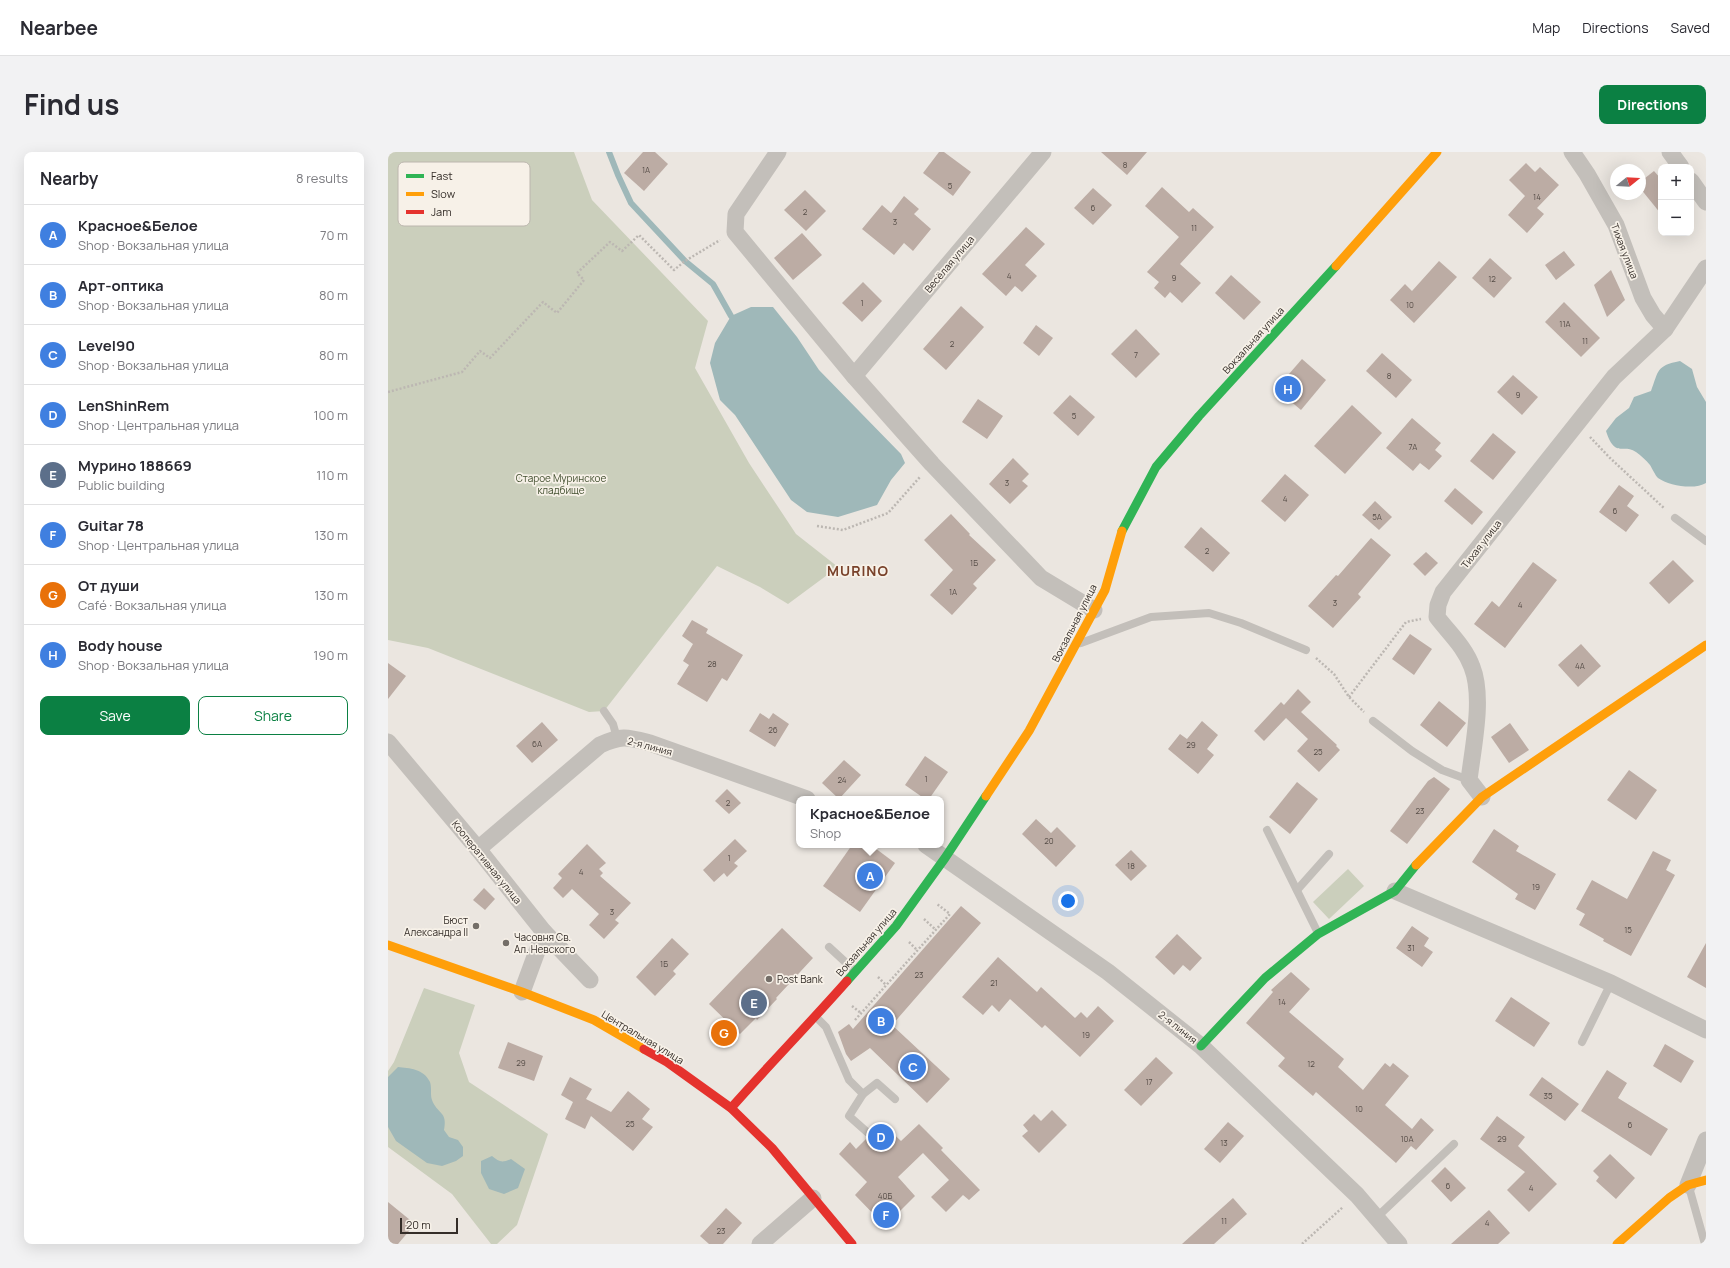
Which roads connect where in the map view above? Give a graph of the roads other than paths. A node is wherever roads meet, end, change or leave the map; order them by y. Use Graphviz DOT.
graph roads {
  1 [pos="778,152"];
  2 [pos="1043,152"];
  3 [pos="1437,152"];
  4 [pos="1572,152"];
  5 [pos="1670,152"];
  6 [pos="1679,164"];
  7 [pos="1694,185"];
  8 [pos="1706,202"];
  9 [pos="1706,268"];
  10 [pos="1665,329"];
  11 [pos="854,376"];
  12 [pos="1675,518"];
  13 [pos="1706,541"];
  14 [pos="1094,610"];
  15 [pos="1077,644"];
  16 [pos="1706,645"];
  17 [pos="1306,650"];
  18 [pos="604,711"];
  19 [pos="1373,721"];
  20 [pos="617,738"];
  21 [pos="388,742"];
  22 [pos="1469,780"];
  23 [pos="799,796"];
  24 [pos="1482,797"];
  25 [pos="1267,830"];
  26 [pos="930,848"];
  27 [pos="478,849"];
  28 [pos="1330,854"];
  29 [pos="944,858"];
  30 [pos="1297,890"];
  31 [pos="1395,891"];
  32 [pos="544,932"];
  33 [pos="1318,934"];
  34 [pos="388,945"];
  35 [pos="829,947"];
  36 [pos="856,971"];
  37 [pos="590,980"];
  38 [pos="1611,983"];
  39 [pos="522,992"];
  40 [pos="816,1017"];
  41 [pos="1706,1030"];
  42 [pos="1582,1042"];
  43 [pos="1201,1046"];
  44 [pos="863,1094"];
  45 [pos="895,1099"];
  46 [pos="731,1108"];
  47 [pos="867,1132"];
  48 [pos="1706,1140"];
  49 [pos="1454,1144"];
  50 [pos="1706,1180"];
  51 [pos="1688,1185"];
  52 [pos="813,1198"];
  53 [pos="1376,1218"];
  54 [pos="760,1244"];
  55 [pos="852,1244"];
  56 [pos="1399,1244"];
  57 [pos="1617,1244"];
  58 [pos="1705,1244"];
  1 -- 11 [label="street"];
  2 -- 11 [label="street, Весёлая улица"];
  3 -- 14 [label="street, Вокзальная улица"];
  4 -- 10 [label="street, Тихая улица"];
  5 -- 6 [label="street"];
  7 -- 8 [label="street"];
  9 -- 10 [label="street, Тихая улица"];
  10 -- 22 [label="street, Тихая улица"];
  11 -- 14 [label="street"];
  12 -- 13 [label="lane"];
  14 -- 15 [label="street, Вокзальная улица"];
  15 -- 17 [label="lane"];
  15 -- 29 [label="street, Вокзальная улица"];
  16 -- 24 [label="street"];
  18 -- 20 [label="lane"];
  19 -- 22 [label="lane"];
  20 -- 23 [label="street, 2-я линия"];
  20 -- 27 [label="street, 2-я линия"];
  21 -- 27 [label="street, Кооперативная улица"];
  22 -- 24 [label="street"];
  24 -- 31 [label="street"];
  25 -- 30 [label="lane"];
  26 -- 29 [label="street, 2-я линия"];
  27 -- 32 [label="street, Кооперативная улица"];
  28 -- 30 [label="lane"];
  29 -- 36 [label="street, Вокзальная улица"];
  29 -- 43 [label="street, 2-я линия"];
  30 -- 33 [label="lane"];
  31 -- 33 [label="street"];
  31 -- 38 [label="street"];
  32 -- 37 [label="street, Кооперативная улица"];
  32 -- 39 [label="street"];
  33 -- 43 [label="street"];
  34 -- 39 [label="street, Центральная улица"];
  35 -- 36 [label="lane"];
  36 -- 40 [label="street, Вокзальная улица"];
  38 -- 41 [label="street"];
  38 -- 42 [label="lane"];
  39 -- 46 [label="street, Центральная улица"];
  40 -- 44 [label="lane"];
  40 -- 46 [label="street, Вокзальная улица"];
  43 -- 53 [label="street, 2-я линия"];
  44 -- 45 [label="lane"];
  44 -- 47 [label="lane"];
  46 -- 52 [label="street, Центральная улица"];
  48 -- 51 [label="street"];
  49 -- 53 [label="lane"];
  50 -- 51 [label="street"];
  51 -- 57 [label="street"];
  51 -- 58 [label="lane"];
  52 -- 54 [label="street"];
  52 -- 55 [label="street, Центральная улица"];
  53 -- 56 [label="street, 2-я линия"];
}
